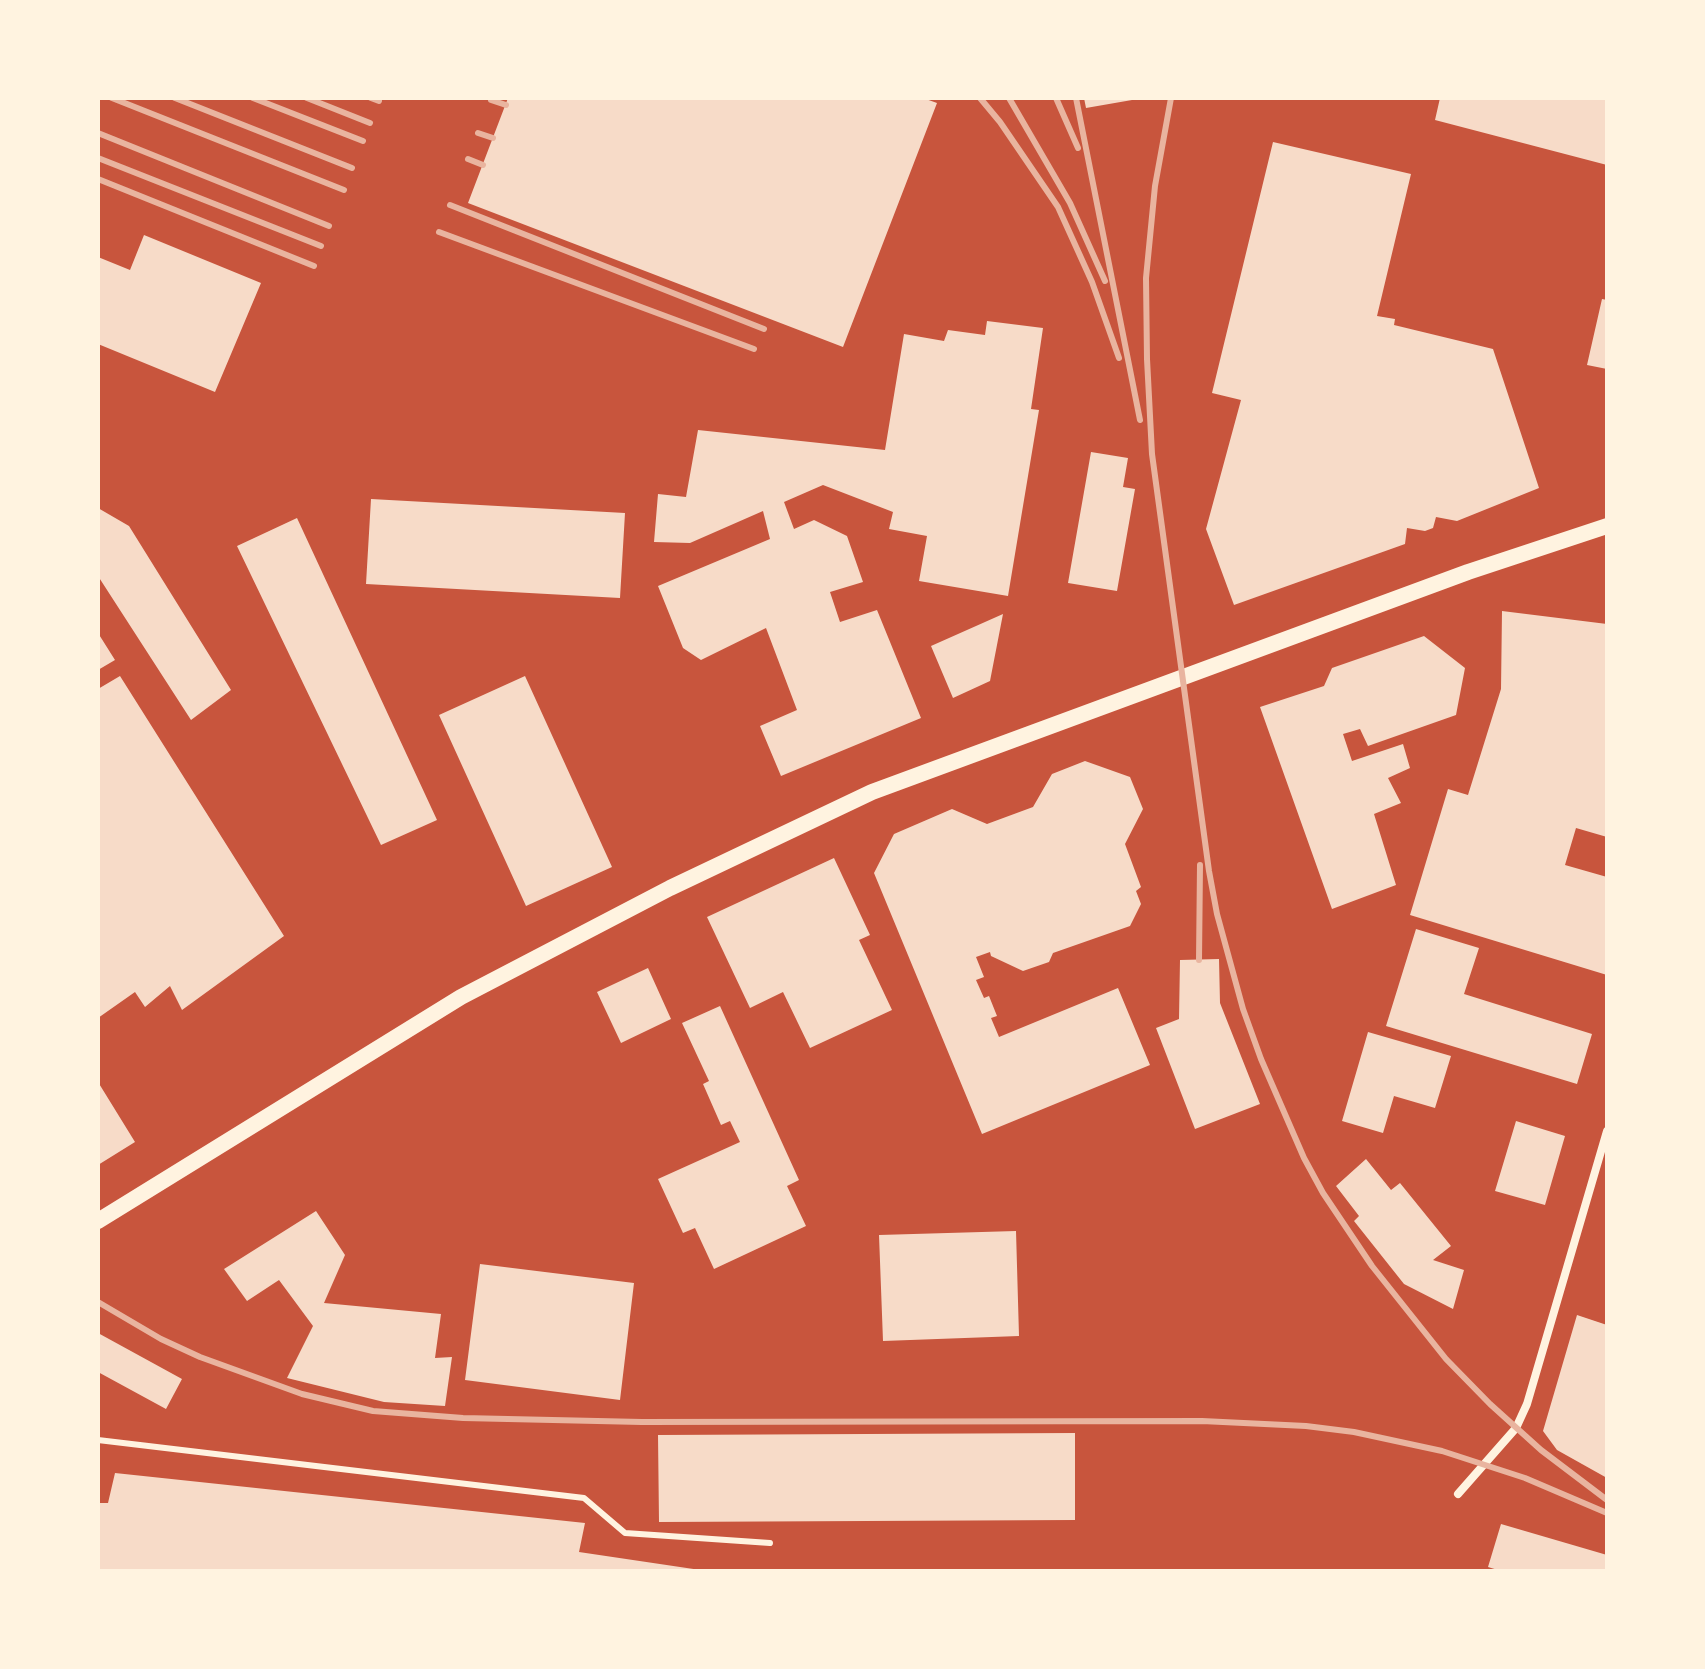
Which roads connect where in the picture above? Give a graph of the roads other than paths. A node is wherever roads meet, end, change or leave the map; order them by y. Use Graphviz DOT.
graph roads {
  1 [pos="1607,526"];
  2 [pos="1607,1131"];
  3 [pos="98,1221"];
  4 [pos="98,1440"];
  5 [pos="1458,1494"];
  6 [pos="770,1543"];
  1 -- 3 [label="main road"];
  2 -- 5 [label="street"];
  4 -- 6 [label="lane"];
}
